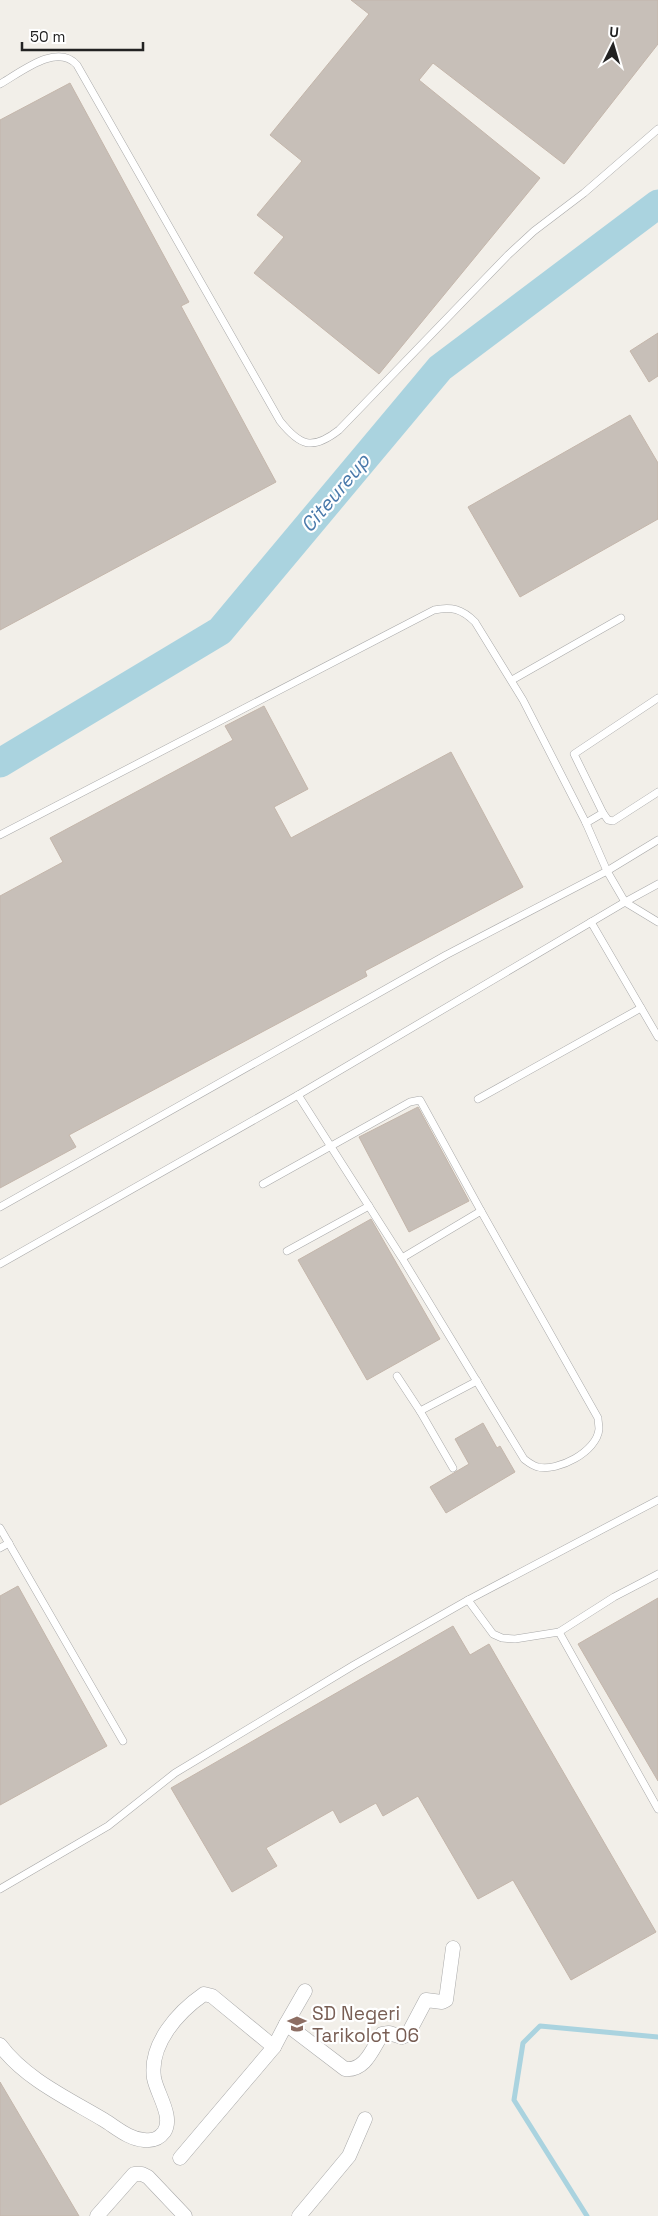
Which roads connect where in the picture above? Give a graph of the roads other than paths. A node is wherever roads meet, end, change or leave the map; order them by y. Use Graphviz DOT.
graph roads {
  1 [pos="0,84"];
  2 [pos="658,129"];
  3 [pos="621,618"];
  4 [pos="512,680"];
  5 [pos="658,698"];
  6 [pos="658,792"];
  7 [pos="603,812"];
  8 [pos="586,823"];
  9 [pos="0,834"];
  10 [pos="658,840"];
  11 [pos="607,871"];
  12 [pos="658,884"];
  13 [pos="625,902"];
  14 [pos="591,922"];
  15 [pos="658,922"];
  16 [pos="641,1008"];
  17 [pos="658,1037"];
  18 [pos="298,1095"];
  19 [pos="478,1099"];
  20 [pos="330,1146"];
  21 [pos="263,1184"];
  22 [pos="369,1206"];
  23 [pos="0,1207"];
  24 [pos="481,1211"];
  25 [pos="288,1251"];
  26 [pos="402,1258"];
  27 [pos="0,1264"];
  28 [pos="397,1376"];
  29 [pos="477,1382"];
  30 [pos="420,1411"];
  31 [pos="453,1468"];
  32 [pos="658,1500"];
  33 [pos="0,1528"];
  34 [pos="9,1544"];
  35 [pos="0,1548"];
  36 [pos="658,1574"];
  37 [pos="468,1600"];
  38 [pos="559,1632"];
  39 [pos="123,1741"];
  40 [pos="658,1809"];
  41 [pos="0,1889"];
  42 [pos="453,1948"];
  43 [pos="305,1990"];
  44 [pos="286,2024"];
  45 [pos="0,2045"];
  46 [pos="274,2047"];
  47 [pos="365,2120"];
  48 [pos="180,2158"];
  49 [pos="97,2216"];
  50 [pos="185,2216"];
  51 [pos="298,2216"];
  1 -- 2 [label="lane"];
  3 -- 4 [label="lane"];
  4 -- 8 [label="lane"];
  4 -- 9 [label="lane"];
  5 -- 7 [label="lane"];
  6 -- 7 [label="lane"];
  7 -- 8 [label="lane"];
  8 -- 11 [label="lane"];
  10 -- 11 [label="lane"];
  11 -- 13 [label="lane"];
  11 -- 23 [label="lane"];
  12 -- 13 [label="lane"];
  13 -- 14 [label="lane"];
  13 -- 15 [label="lane"];
  14 -- 16 [label="lane"];
  14 -- 18 [label="lane"];
  16 -- 17 [label="lane"];
  16 -- 19 [label="lane"];
  18 -- 20 [label="lane"];
  18 -- 27 [label="lane"];
  20 -- 21 [label="lane"];
  20 -- 22 [label="lane"];
  20 -- 24 [label="lane"];
  22 -- 25 [label="lane"];
  22 -- 26 [label="lane"];
  24 -- 26 [label="lane"];
  24 -- 29 [label="lane"];
  26 -- 29 [label="lane"];
  28 -- 30 [label="lane"];
  29 -- 30 [label="lane"];
  30 -- 31 [label="lane"];
  32 -- 37 [label="lane"];
  33 -- 34 [label="lane"];
  34 -- 35 [label="lane"];
  34 -- 39 [label="lane"];
  36 -- 38 [label="lane"];
  37 -- 38 [label="lane"];
  37 -- 41 [label="lane"];
  38 -- 40 [label="lane"];
  42 -- 44 [label="street"];
  43 -- 44 [label="street"];
  44 -- 46 [label="street"];
  45 -- 46 [label="street"];
  46 -- 48 [label="street"];
  47 -- 51 [label="street"];
  49 -- 50 [label="street"];
}
